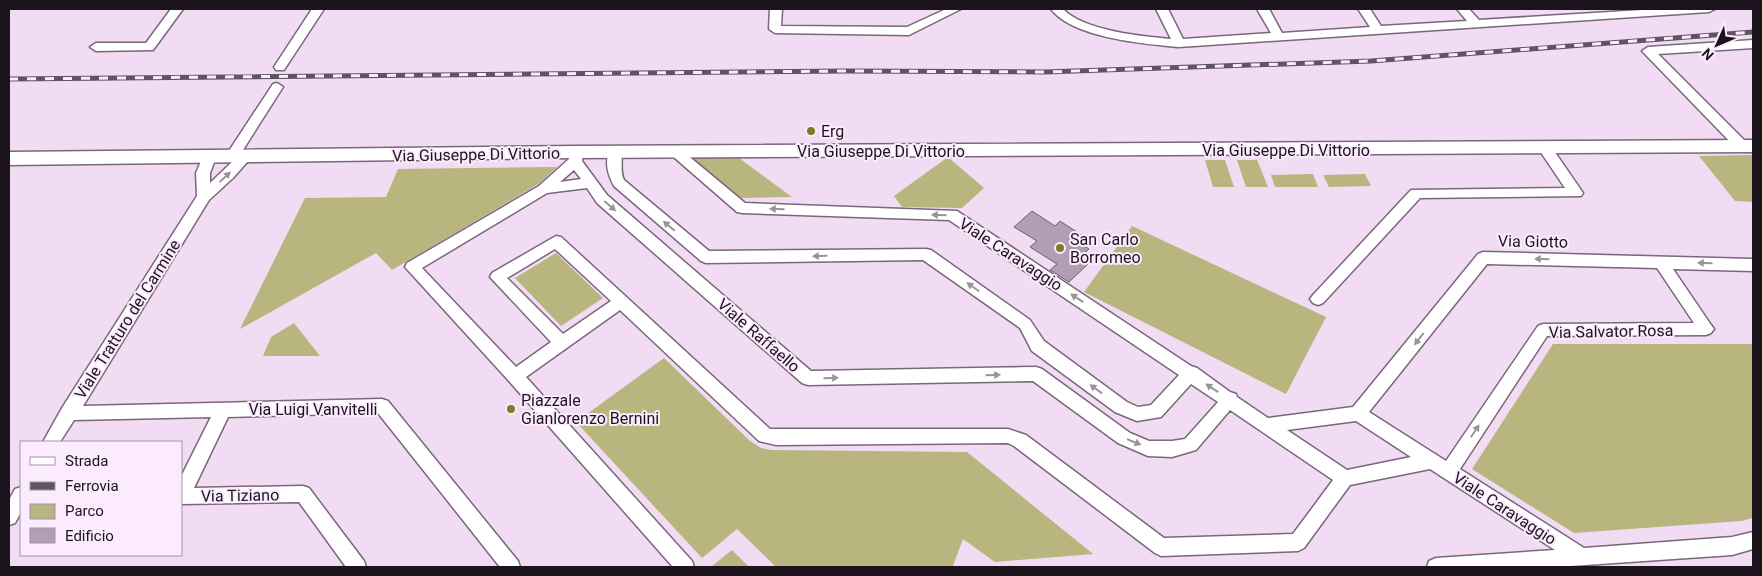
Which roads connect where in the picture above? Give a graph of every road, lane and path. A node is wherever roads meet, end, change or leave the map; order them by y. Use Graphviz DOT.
graph roads {
  1 [pos="177,9"];
  2 [pos="318,9"];
  3 [pos="776,9"];
  4 [pos="955,9"];
  5 [pos="1057,9"];
  6 [pos="1162,9"];
  7 [pos="1263,9"];
  8 [pos="1364,9"];
  9 [pos="1463,9"];
  10 [pos="1709,9"];
  11 [pos="1591,12"];
  12 [pos="935,13"];
  13 [pos="1475,24"];
  14 [pos="1378,30"];
  15 [pos="1279,37"];
  16 [pos="1179,43"];
  17 [pos="1753,44"];
  18 [pos="96,47"];
  19 [pos="280,67"];
  20 [pos="277,87"];
  21 [pos="1748,147"];
  22 [pos="1545,148"];
  23 [pos="675,152"];
  24 [pos="615,153"];
  25 [pos="209,157"];
  26 [pos="238,157"];
  27 [pos="576,157"];
  28 [pos="9,160"];
  29 [pos="589,183"];
  30 [pos="544,189"];
  31 [pos="204,196"];
  32 [pos="1661,262"];
  33 [pos="1753,264"];
  34 [pos="1318,299"];
  35 [pos="621,302"];
  36 [pos="562,343"];
  37 [pos="1054,358"];
  38 [pos="1191,373"];
  39 [pos="1036,374"];
  40 [pos="515,376"];
  41 [pos="1230,400"];
  42 [pos="223,410"];
  43 [pos="68,413"];
  44 [pos="1358,414"];
  45 [pos="1268,424"];
  46 [pos="52,441"];
  47 [pos="1432,461"];
  48 [pos="1448,472"];
  49 [pos="1346,478"];
  50 [pos="20,497"];
  51 [pos="9,517"];
  52 [pos="1753,541"];
  53 [pos="1579,555"];
  54 [pos="1618,561"];
  55 [pos="1514,565"];
  56 [pos="357,567"];
  57 [pos="511,567"];
  58 [pos="685,567"];
  59 [pos="1436,567"];
  1 -- 18 [label="street"];
  2 -- 19 [label="street"];
  3 -- 12 [label="street"];
  4 -- 12 [label="street"];
  5 -- 16 [label="street"];
  6 -- 16 [label="street"];
  7 -- 15 [label="street"];
  8 -- 14 [label="street"];
  9 -- 13 [label="street"];
  10 -- 11 [label="street"];
  11 -- 13 [label="street"];
  13 -- 14 [label="street"];
  14 -- 15 [label="street"];
  15 -- 16 [label="street"];
  17 -- 21 [label="street"];
  20 -- 26 [label="street, Viale Tratturo del Carmine"];
  21 -- 22 [label="main road, Via Giuseppe Di Vittorio"];
  22 -- 23 [label="main road, Via Giuseppe Di Vittorio"];
  22 -- 34 [label="street"];
  23 -- 24 [label="main road, Via Giuseppe Di Vittorio"];
  38 -- 23 [label="street, Viale Caravaggio, one-way"];
  24 -- 27 [label="main road, Via Giuseppe Di Vittorio"];
  37 -- 24 [label="street, one-way"];
  25 -- 26 [label="main road, Via Giuseppe Di Vittorio"];
  25 -- 28 [label="main road, Via Giuseppe Di Vittorio"];
  25 -- 31 [label="street"];
  26 -- 27 [label="main road, Via Giuseppe Di Vittorio"];
  31 -- 26 [label="street, Viale Tratturo del Carmine, one-way"];
  27 -- 29 [label="street, Viale Raffaello"];
  27 -- 30 [label="street"];
  29 -- 30 [label="street"];
  29 -- 39 [label="street, Viale Raffaello, one-way"];
  30 -- 40 [label="street"];
  31 -- 43 [label="street, Viale Tratturo del Carmine"];
  33 -- 32 [label="street, Via Giotto, one-way"];
  32 -- 44 [label="street, Via Giotto, one-way"];
  48 -- 32 [label="street, Via Salvator Rosa, one-way"];
  35 -- 36 [label="street"];
  35 -- 36 [label="street"];
  35 -- 49 [label="street"];
  36 -- 40 [label="street"];
  38 -- 37 [label="street, one-way"];
  37 -- 39 [label="street"];
  41 -- 38 [label="street, Viale Caravaggio, one-way"];
  39 -- 41 [label="street, one-way"];
  40 -- 58 [label="street"];
  41 -- 45 [label="street, Viale Caravaggio"];
  42 -- 43 [label="street, Via Luigi Vanvitelli"];
  42 -- 56 [label="street, Via Tiziano"];
  42 -- 57 [label="street, Via Luigi Vanvitelli"];
  43 -- 46 [label="street, Viale Tratturo del Carmine"];
  44 -- 45 [label="street"];
  44 -- 47 [label="street, Viale Caravaggio"];
  45 -- 49 [label="street, Viale Caravaggio"];
  47 -- 48 [label="street, Viale Caravaggio"];
  47 -- 49 [label="street"];
  48 -- 53 [label="street, Viale Caravaggio"];
  50 -- 51 [label="street"];
  52 -- 54 [label="street"];
  53 -- 54 [label="street"];
  53 -- 55 [label="street"];
  55 -- 59 [label="street"];
}
